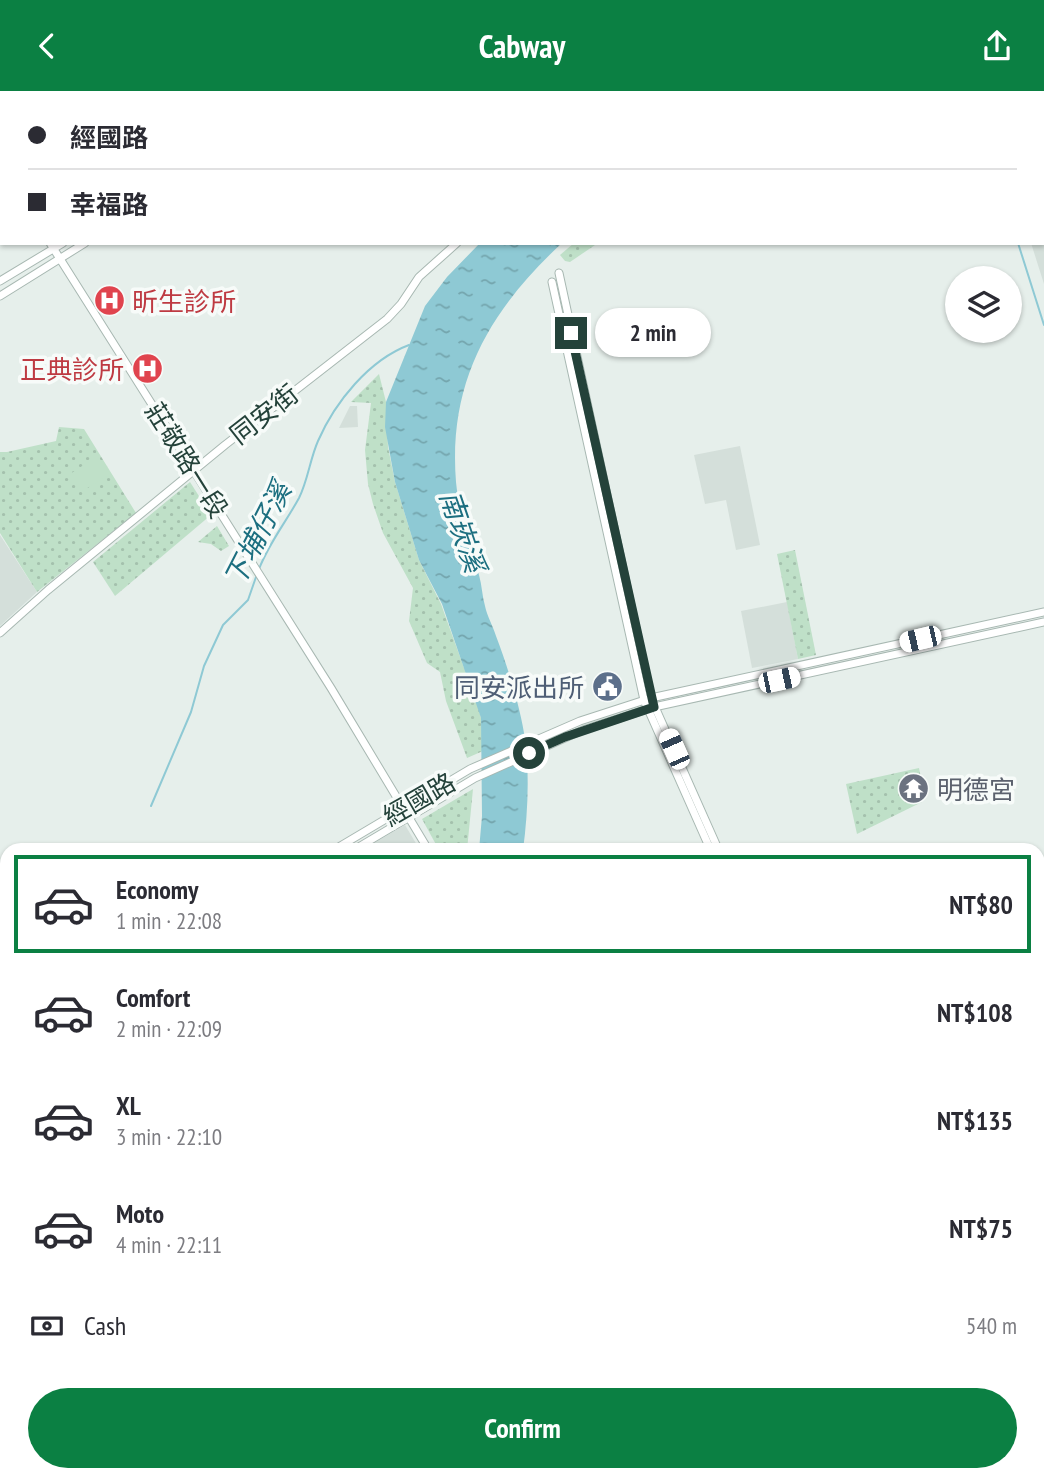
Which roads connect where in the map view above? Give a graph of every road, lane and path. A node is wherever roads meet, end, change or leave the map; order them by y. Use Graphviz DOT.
graph roads {
  1 [pos="82,245"];
  2 [pos="455,245"];
  3 [pos="52,246"];
  4 [pos="60,259"];
  5 [pos="559,273"];
  6 [pos="0,281"];
  7 [pos="552,282"];
  8 [pos="0,296"];
  9 [pos="194,470"];
  10 [pos="1044,612"];
  11 [pos="1044,622"];
  12 [pos="0,633"];
  13 [pos="647,699"];
  14 [pos="651,708"];
  15 [pos="404,807"];
  16 [pos="409,815"];
  17 [pos="345,843"];
  18 [pos="365,843"];
  19 [pos="425,843"];
  20 [pos="708,843"];
  21 [pos="715,843"];
  1 -- 4 [label="street"];
  2 -- 9 [label="street, 同安街"];
  3 -- 4 [label="street, 莊敬路一段"];
  3 -- 6 [label="street"];
  4 -- 8 [label="street"];
  4 -- 9 [label="street, 莊敬路一段"];
  5 -- 13 [label="street"];
  7 -- 13 [label="street"];
  9 -- 12 [label="street, 同安街"];
  9 -- 15 [label="street, 莊敬路一段"];
  10 -- 13 [label="street"];
  11 -- 14 [label="street"];
  13 -- 14 [label="street"];
  13 -- 15 [label="street, 經國路"];
  14 -- 16 [label="street, 經國路"];
  14 -- 20 [label="street"];
  14 -- 21 [label="street"];
  15 -- 16 [label="street, 莊敬路一段"];
  15 -- 17 [label="street, 經國路"];
  16 -- 18 [label="street, 經國路"];
  16 -- 19 [label="street, 莊敬路一段"];
}
